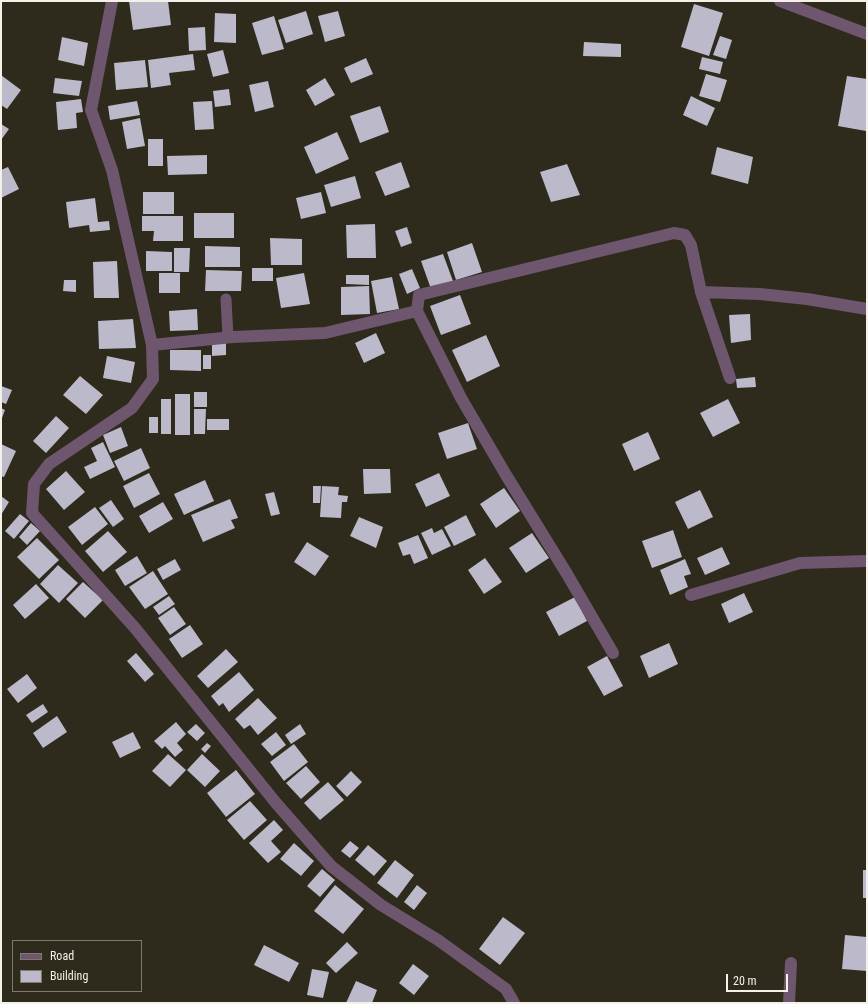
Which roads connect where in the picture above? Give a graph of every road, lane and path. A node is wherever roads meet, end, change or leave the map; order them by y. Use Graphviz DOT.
graph roads {
  1 [pos="112,1"];
  2 [pos="780,1"];
  3 [pos="867,34"];
  4 [pos="701,292"];
  5 [pos="226,299"];
  6 [pos="867,309"];
  7 [pos="417,311"];
  8 [pos="228,337"];
  9 [pos="152,345"];
  10 [pos="730,378"];
  11 [pos="867,561"];
  12 [pos="691,595"];
  13 [pos="613,653"];
  14 [pos="791,963"];
  15 [pos="514,1003"];
  16 [pos="789,1003"];
  1 -- 9 [label="street"];
  2 -- 3 [label="street"];
  4 -- 6 [label="street"];
  4 -- 7 [label="street"];
  4 -- 10 [label="street"];
  5 -- 8 [label="lane"];
  7 -- 8 [label="street"];
  7 -- 13 [label="street"];
  8 -- 9 [label="street"];
  9 -- 15 [label="street"];
  11 -- 12 [label="street"];
  14 -- 16 [label="street"];
}
